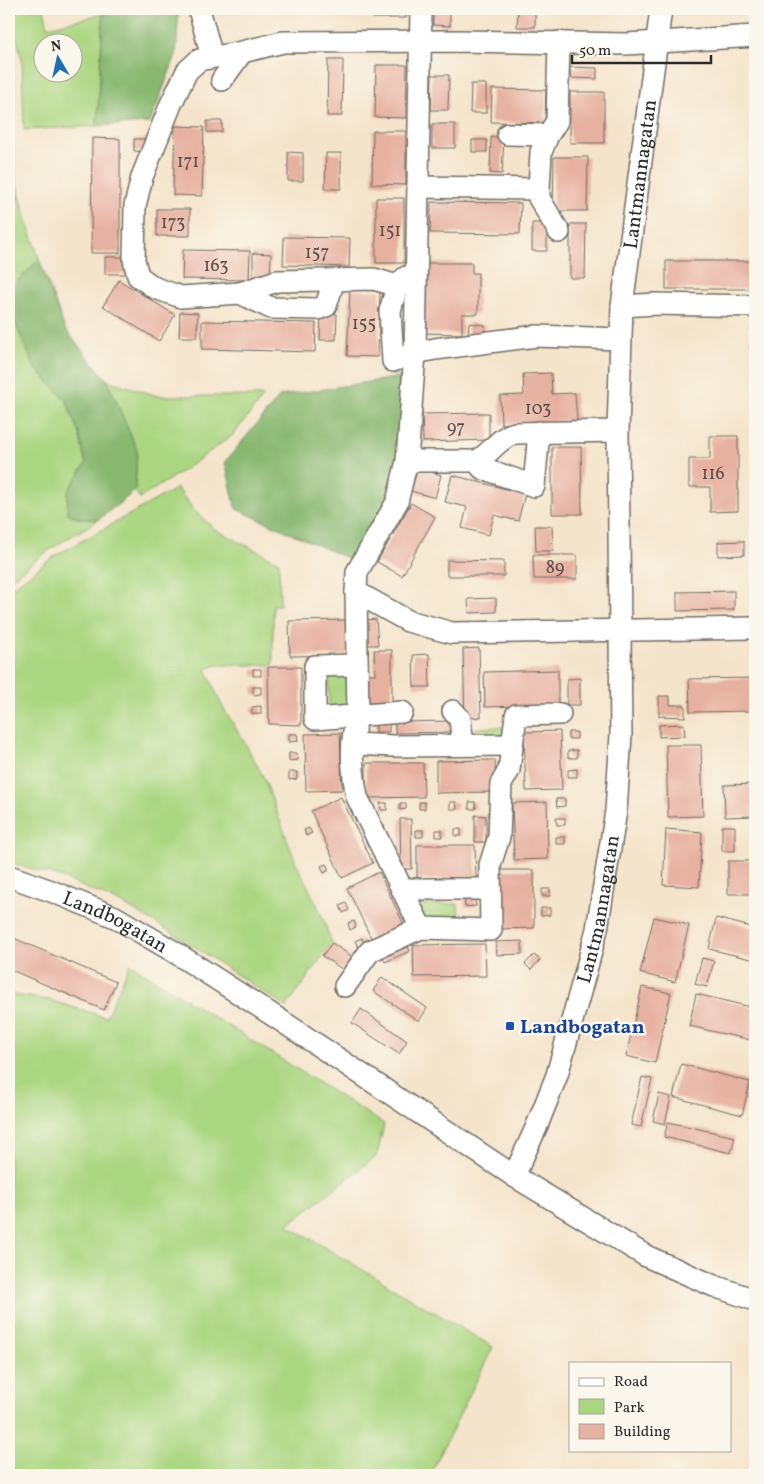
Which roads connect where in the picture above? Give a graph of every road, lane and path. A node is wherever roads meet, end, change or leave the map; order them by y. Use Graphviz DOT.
graph roads {
  1 [pos="199,9"];
  2 [pos="421,9"];
  3 [pos="661,9"];
  4 [pos="755,36"];
  5 [pos="421,40"];
  6 [pos="559,42"];
  7 [pos="656,42"];
  8 [pos="242,52"];
  9 [pos="212,57"];
  10 [pos="222,80"];
  11 [pos="508,134"];
  12 [pos="548,135"];
  13 [pos="418,187"];
  14 [pos="539,190"];
  15 [pos="559,232"];
  16 [pos="417,267"];
  17 [pos="334,280"];
  18 [pos="397,286"];
  19 [pos="240,293"];
  20 [pos="622,306"];
  21 [pos="755,306"];
  22 [pos="620,339"];
  23 [pos="415,353"];
  24 [pos="539,432"];
  25 [pos="618,432"];
  26 [pos="407,461"];
  27 [pos="477,461"];
  28 [pos="356,592"];
  29 [pos="755,628"];
  30 [pos="620,630"];
  31 [pos="357,665"];
  32 [pos="402,712"];
  33 [pos="453,712"];
  34 [pos="560,714"];
  35 [pos="358,716"];
  36 [pos="353,744"];
  37 [pos="463,745"];
  38 [pos="512,745"];
  39 [pos="9,876"];
  40 [pos="402,889"];
  41 [pos="490,889"];
  42 [pos="421,928"];
  43 [pos="345,986"];
  44 [pos="514,1176"];
  45 [pos="755,1300"];
  1 -- 9 [label="street"];
  2 -- 5 [label="street"];
  3 -- 7 [label="street, Lantmannagatan"];
  4 -- 7 [label="street"];
  5 -- 6 [label="street"];
  5 -- 8 [label="street"];
  5 -- 13 [label="street"];
  6 -- 7 [label="street"];
  6 -- 12 [label="street"];
  7 -- 20 [label="street, Lantmannagatan"];
  8 -- 9 [label="street"];
  8 -- 10 [label="street"];
  9 -- 19 [label="street"];
  11 -- 12 [label="street"];
  12 -- 14 [label="street"];
  13 -- 14 [label="street"];
  13 -- 16 [label="street"];
  14 -- 15 [label="street"];
  16 -- 18 [label="street"];
  16 -- 23 [label="street"];
  17 -- 18 [label="street"];
  17 -- 19 [label="street"];
  17 -- 19 [label="street"];
  18 -- 23 [label="street"];
  20 -- 21 [label="street"];
  20 -- 22 [label="street, Lantmannagatan"];
  22 -- 23 [label="street"];
  22 -- 25 [label="street, Lantmannagatan"];
  23 -- 26 [label="street"];
  24 -- 25 [label="street"];
  24 -- 27 [label="street"];
  24 -- 27 [label="street"];
  25 -- 30 [label="street, Lantmannagatan"];
  26 -- 27 [label="street"];
  26 -- 28 [label="street"];
  28 -- 30 [label="street"];
  28 -- 31 [label="street"];
  29 -- 30 [label="street"];
  30 -- 44 [label="street, Lantmannagatan"];
  31 -- 35 [label="street"];
  31 -- 35 [label="street"];
  32 -- 35 [label="street"];
  33 -- 37 [label="street"];
  34 -- 38 [label="street"];
  35 -- 36 [label="street"];
  36 -- 37 [label="street"];
  36 -- 40 [label="street"];
  37 -- 38 [label="street"];
  38 -- 41 [label="street"];
  39 -- 44 [label="street, Landbogatan"];
  40 -- 41 [label="street"];
  40 -- 42 [label="street"];
  41 -- 42 [label="street"];
  42 -- 43 [label="street"];
  44 -- 45 [label="street, Landbogatan"];
}
